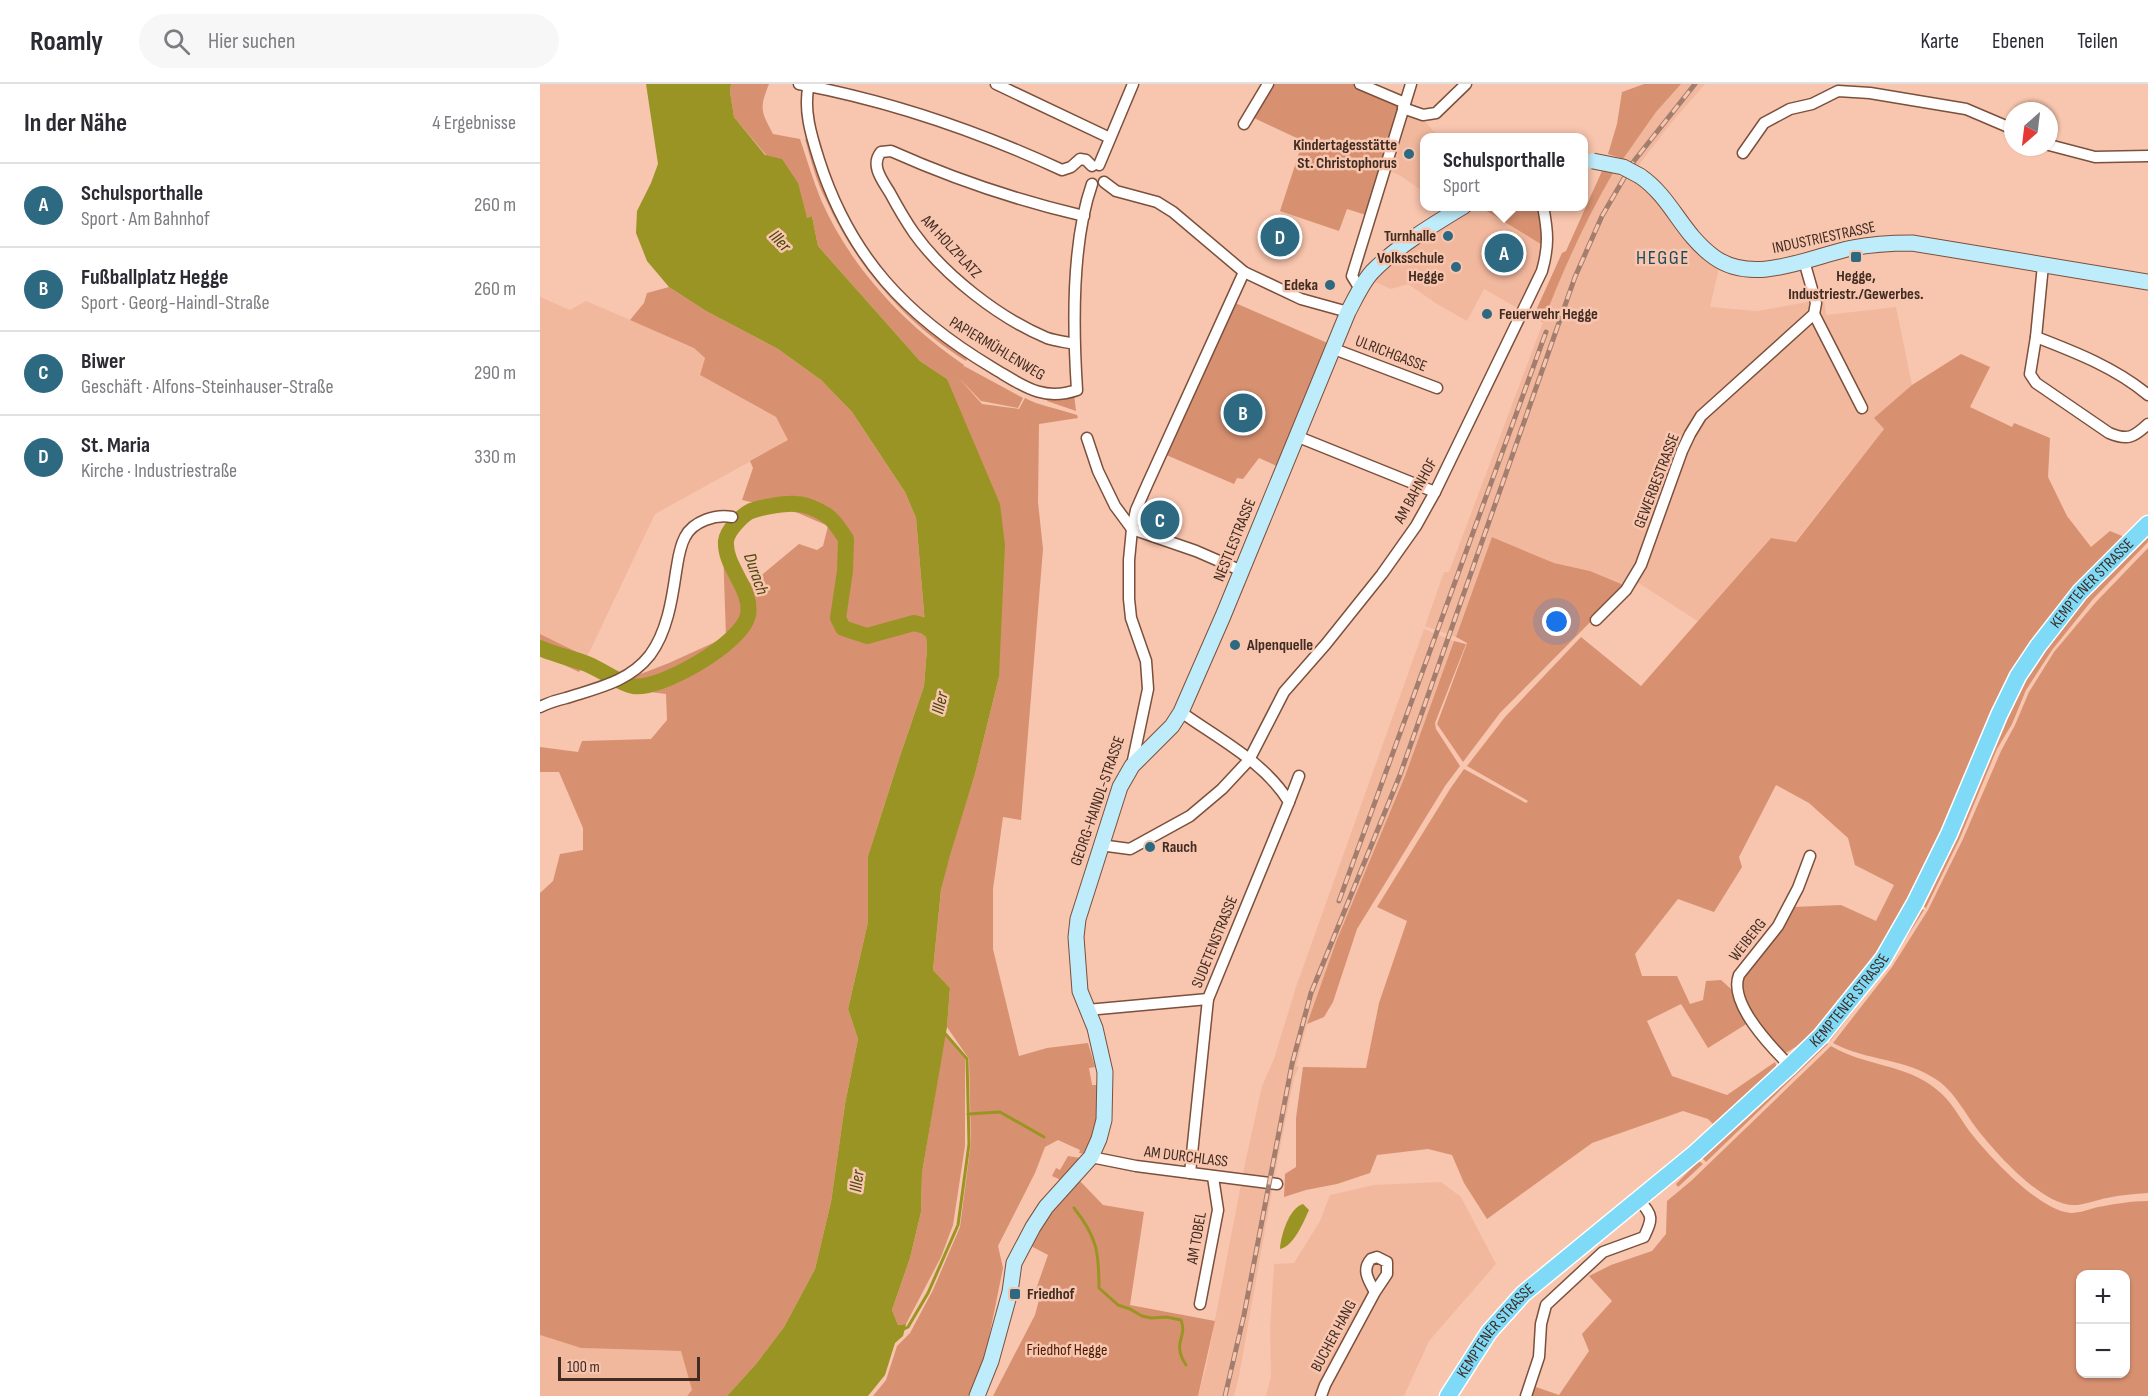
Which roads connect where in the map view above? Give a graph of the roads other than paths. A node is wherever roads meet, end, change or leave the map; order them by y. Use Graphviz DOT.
graph roads {
  1 [pos="996,84"];
  2 [pos="1133,84"];
  3 [pos="1268,84"];
  4 [pos="1360,84"];
  5 [pos="1411,84"];
  6 [pos="1466,84"];
  7 [pos="806,85"];
  8 [pos="1836,87"];
  9 [pos="1404,106"];
  10 [pos="1244,124"];
  11 [pos="2004,125"];
  12 [pos="1110,138"];
  13 [pos="2058,147"];
  14 [pos="1743,153"];
  15 [pos="2148,156"];
  16 [pos="1588,162"];
  17 [pos="1095,165"];
  18 [pos="1104,182"];
  19 [pos="1092,184"];
  20 [pos="1457,211"];
  21 [pos="1544,211"];
  22 [pos="1084,216"];
  23 [pos="1804,261"];
  24 [pos="2043,265"];
  25 [pos="1244,272"];
  26 [pos="2148,282"];
  27 [pos="1360,289"];
  28 [pos="1348,312"];
  29 [pos="1814,314"];
  30 [pos="2036,338"];
  31 [pos="1074,344"];
  32 [pos="1334,349"];
  33 [pos="1437,388"];
  34 [pos="2148,395"];
  35 [pos="1862,408"];
  36 [pos="2148,424"];
  37 [pos="1296,436"];
  38 [pos="1086,438"];
  39 [pos="1435,492"];
  40 [pos="732,517"];
  41 [pos="2148,524"];
  42 [pos="1132,529"];
  43 [pos="1242,571"];
  44 [pos="1596,620"];
  45 [pos="540,707"];
  46 [pos="1181,712"];
  47 [pos="1249,760"];
  48 [pos="1132,766"];
  49 [pos="1299,777"];
  50 [pos="1289,801"];
  51 [pos="1101,845"];
  52 [pos="1810,856"];
  53 [pos="1208,999"];
  54 [pos="1087,1010"];
  55 [pos="1790,1066"];
  56 [pos="1091,1157"];
  57 [pos="1190,1173"];
  58 [pos="1213,1177"];
  59 [pos="1277,1184"];
  60 [pos="1639,1200"];
  61 [pos="1375,1292"];
  62 [pos="1200,1304"];
  63 [pos="979,1394"];
  64 [pos="1321,1396"];
  65 [pos="1448,1396"];
  66 [pos="1526,1396"];
  1 -- 12 [label="street"];
  2 -- 12 [label="street"];
  3 -- 10 [label="street"];
  4 -- 9 [label="street"];
  5 -- 9 [label="street"];
  6 -- 9 [label="street"];
  7 -- 17 [label="street"];
  7 -- 31 [label="street, PAPIERMÜHLENWEG"];
  8 -- 11 [label="street"];
  8 -- 14 [label="street"];
  9 -- 27 [label="street"];
  12 -- 17 [label="street"];
  13 -- 15 [label="street"];
  16 -- 23 [label="street, INDUSTRIESTRASSE, bridge"];
  17 -- 18 [label="street"];
  17 -- 19 [label="street"];
  18 -- 19 [label="street"];
  18 -- 25 [label="street"];
  19 -- 22 [label="street"];
  20 -- 27 [label="street"];
  21 -- 39 [label="street, AM BAHNHOF"];
  22 -- 31 [label="street"];
  22 -- 31 [label="street, AM HOLZPLATZ"];
  23 -- 24 [label="street, INDUSTRIESTRASSE"];
  23 -- 29 [label="street"];
  24 -- 26 [label="street, INDUSTRIESTRASSE"];
  24 -- 30 [label="street"];
  25 -- 28 [label="street"];
  25 -- 42 [label="street, GEORG-HAINDL-STRASSE"];
  27 -- 28 [label="street"];
  28 -- 32 [label="street, NESTLESTRASSE"];
  29 -- 35 [label="street"];
  29 -- 44 [label="street, GEWERBESTRASSE"];
  30 -- 34 [label="street"];
  30 -- 36 [label="street"];
  32 -- 33 [label="street, ULRICHGASSE"];
  32 -- 37 [label="street, NESTLESTRASSE"];
  37 -- 39 [label="street"];
  37 -- 43 [label="street, NESTLESTRASSE"];
  38 -- 42 [label="street"];
  39 -- 47 [label="street, AM BAHNHOF"];
  40 -- 45 [label="street"];
  41 -- 55 [label="main road, KEMPTENER STRASSE"];
  42 -- 43 [label="street"];
  42 -- 48 [label="street, GEORG-HAINDL-STRASSE"];
  43 -- 46 [label="street, NESTLESTRASSE"];
  46 -- 47 [label="street"];
  46 -- 48 [label="street, NESTLESTRASSE"];
  47 -- 50 [label="street"];
  47 -- 51 [label="street, AM BAHNHOF"];
  48 -- 51 [label="street, GEORG-HAINDL-STRASSE"];
  49 -- 50 [label="street, SUDETENSTRASSE"];
  50 -- 53 [label="street, SUDETENSTRASSE"];
  51 -- 54 [label="street, GEORG-HAINDL-STRASSE"];
  52 -- 55 [label="street, WEIBERG"];
  53 -- 54 [label="street"];
  53 -- 57 [label="street, SUDETENSTRASSE"];
  54 -- 56 [label="street, GEORG-HAINDL-STRASSE"];
  55 -- 60 [label="main road, KEMPTENER STRASSE"];
  56 -- 57 [label="street, AM DURCHLASS"];
  56 -- 63 [label="street, GEORG-HAINDL-STRASSE"];
  57 -- 58 [label="street, AM DURCHLASS"];
  58 -- 59 [label="street, AM DURCHLASS"];
  58 -- 62 [label="street, AM TOBEL"];
  60 -- 65 [label="main road, KEMPTENER STRASSE"];
  60 -- 66 [label="street"];
  61 -- 64 [label="street, BUCHER HANG"];
}
